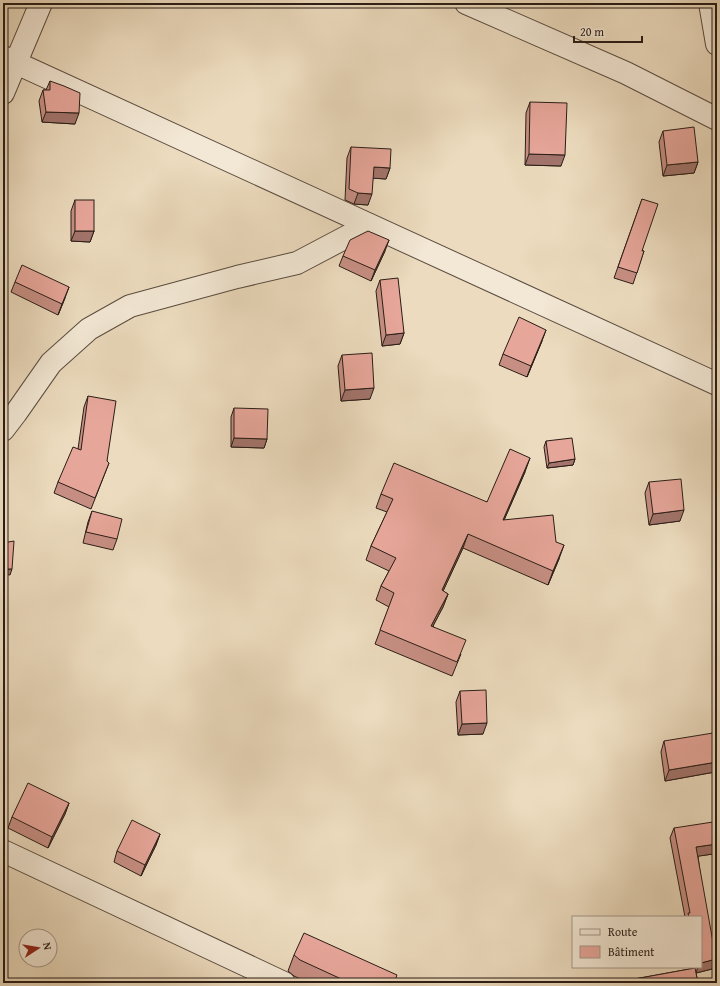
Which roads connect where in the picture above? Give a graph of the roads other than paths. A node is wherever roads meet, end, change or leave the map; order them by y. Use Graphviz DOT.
graph roads {
  1 [pos="41,3"];
  2 [pos="466,3"];
  3 [pos="710,3"];
  4 [pos="717,44"];
  5 [pos="9,60"];
  6 [pos="3,93"];
  7 [pos="717,119"];
  8 [pos="369,225"];
  9 [pos="717,384"];
  10 [pos="3,430"];
  11 [pos="3,851"];
  12 [pos="284,983"];
  1 -- 5 [label="street"];
  2 -- 7 [label="street"];
  3 -- 4 [label="street"];
  5 -- 6 [label="street"];
  5 -- 8 [label="street"];
  8 -- 9 [label="street"];
  8 -- 10 [label="street"];
  11 -- 12 [label="street"];
}
